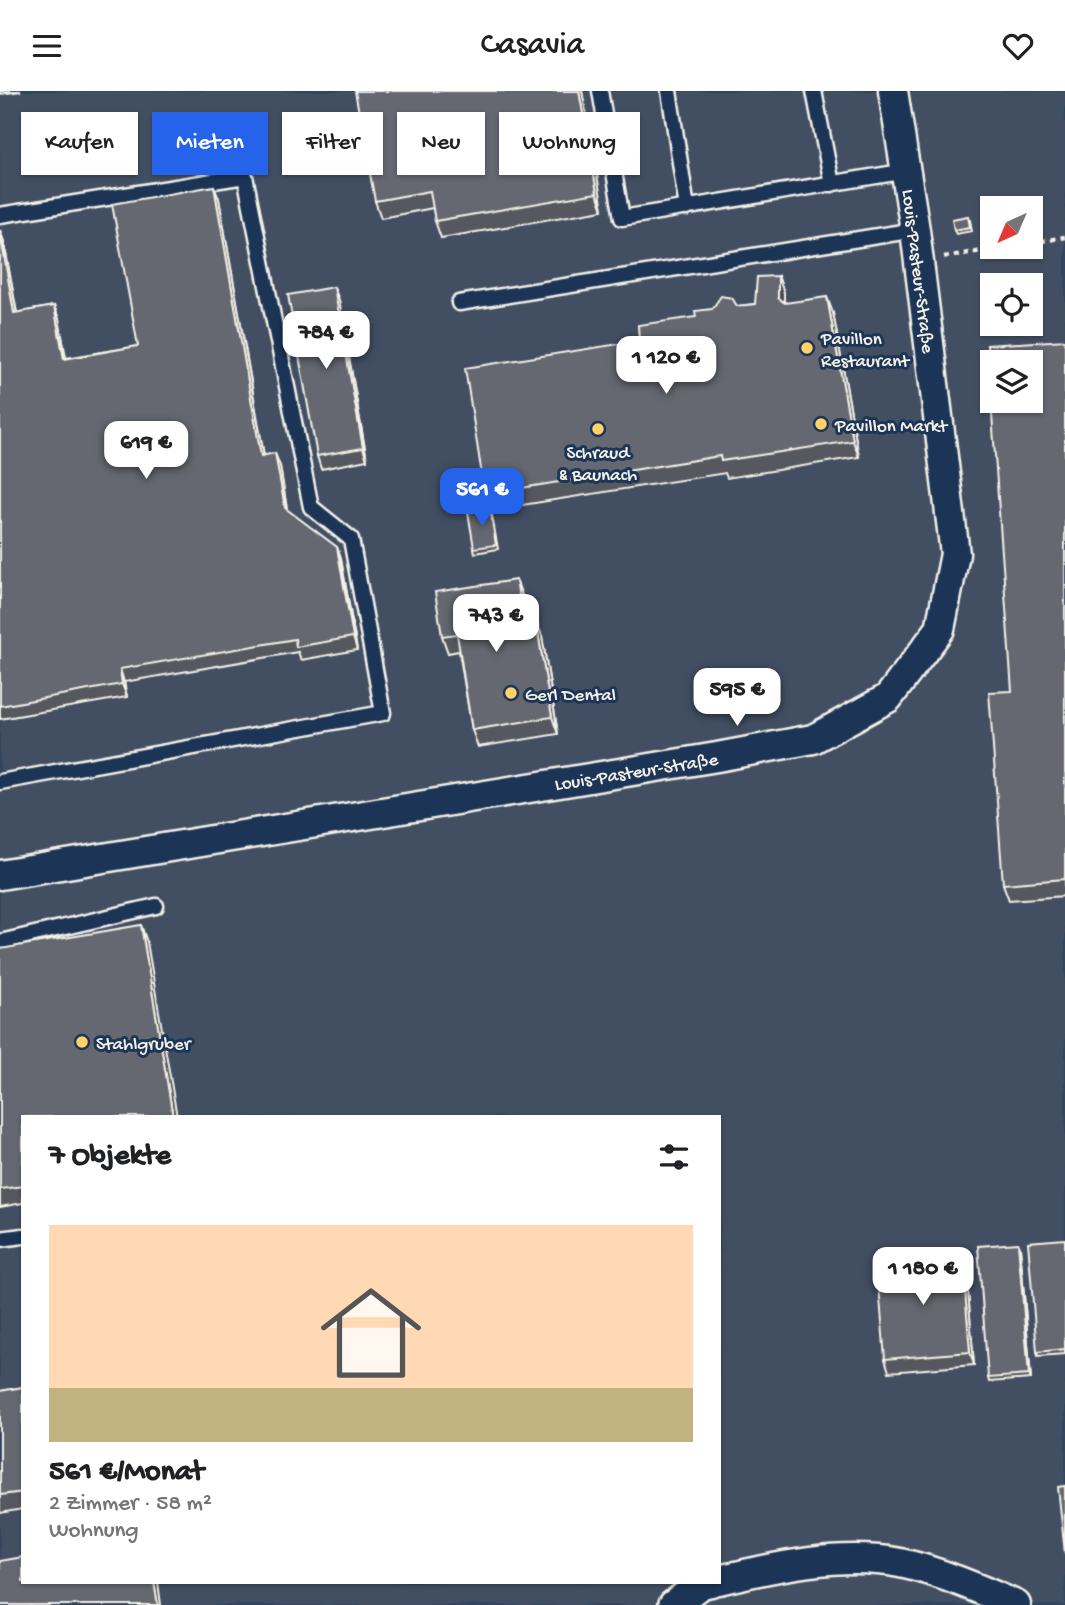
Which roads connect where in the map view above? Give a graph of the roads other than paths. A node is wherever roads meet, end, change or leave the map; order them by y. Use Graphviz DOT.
graph roads {
  1 [pos="600,91"];
  2 [pos="669,91"];
  3 [pos="814,91"];
  4 [pos="893,91"];
  5 [pos="907,171"];
  6 [pos="832,184"];
  7 [pos="687,208"];
  8 [pos="0,215"];
  9 [pos="915,230"];
  10 [pos="459,303"];
  11 [pos="0,782"];
  12 [pos="0,874"];
  13 [pos="156,906"];
  14 [pos="0,942"];
  15 [pos="21,1236"];
  16 [pos="0,1239"];
  17 [pos="721,1579"];
  18 [pos="701,1584"];
  19 [pos="673,1605"];
  20 [pos="1016,1605"];
  1 -- 7 [label="lane"];
  2 -- 7 [label="lane"];
  3 -- 6 [label="lane"];
  4 -- 5 [label="street, Louis-Pasteur-Straße"];
  5 -- 6 [label="lane"];
  5 -- 9 [label="street, Louis-Pasteur-Straße"];
  6 -- 7 [label="lane"];
  8 -- 11 [label="lane"];
  9 -- 10 [label="lane"];
  9 -- 12 [label="street, Louis-Pasteur-Straße"];
  13 -- 14 [label="lane"];
  15 -- 16 [label="lane"];
  17 -- 20 [label="street"];
  18 -- 19 [label="street"];
}
